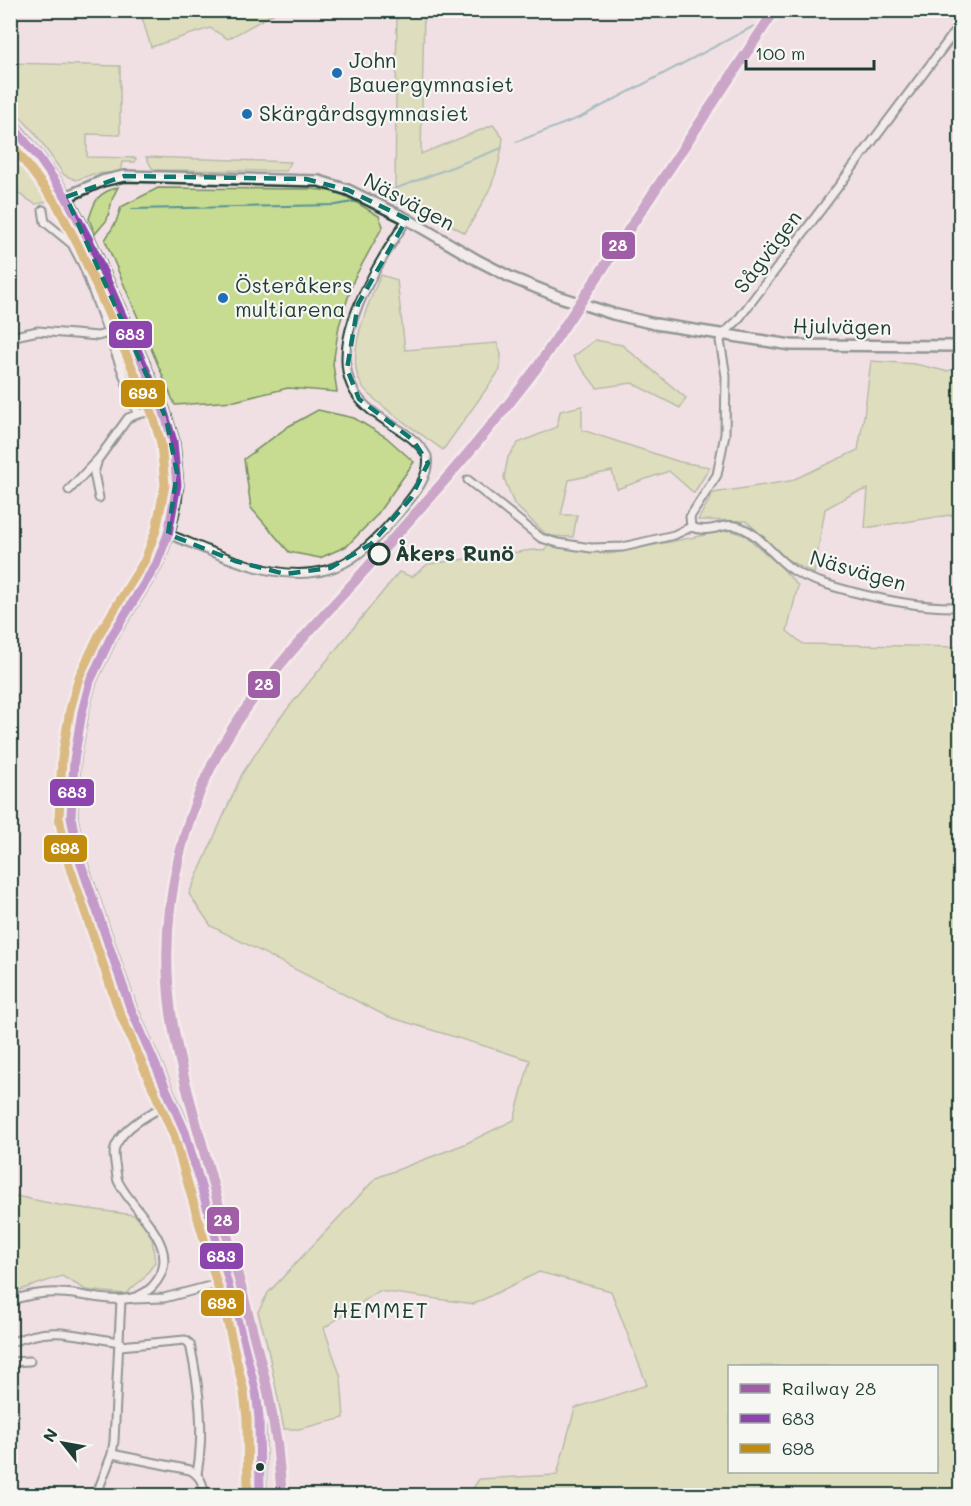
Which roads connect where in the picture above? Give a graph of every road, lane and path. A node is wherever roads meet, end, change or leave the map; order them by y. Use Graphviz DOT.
graph roads {
  1 [pos="960,25"];
  2 [pos="10,122"];
  3 [pos="66,197"];
  4 [pos="43,210"];
  5 [pos="407,219"];
  6 [pos="108,333"];
  7 [pos="723,334"];
  8 [pos="10,337"];
  9 [pos="960,346"];
  10 [pos="163,409"];
  11 [pos="138,414"];
  12 [pos="99,458"];
  13 [pos="468,480"];
  14 [pos="69,490"];
  15 [pos="99,498"];
  16 [pos="692,527"];
  17 [pos="168,534"];
  18 [pos="960,607"];
  19 [pos="173,1101"];
  20 [pos="229,1281"];
  21 [pos="132,1299"];
  22 [pos="121,1300"];
  23 [pos="10,1301"];
  24 [pos="10,1343"];
  25 [pos="120,1344"];
  26 [pos="30,1361"];
  27 [pos="10,1362"];
  28 [pos="112,1454"];
  29 [pos="197,1474"];
  30 [pos="96,1496"];
  31 [pos="205,1496"];
  32 [pos="260,1496"];
  1 -- 7 [label="street, Sågvägen"];
  2 -- 3 [label="main road"];
  3 -- 5 [label="street, Näsvägen"];
  3 -- 10 [label="main road"];
  4 -- 6 [label="street"];
  5 -- 7 [label="street, Näsvägen"];
  5 -- 17 [label="street"];
  6 -- 8 [label="street"];
  6 -- 11 [label="street"];
  7 -- 9 [label="street, Hjulvägen"];
  7 -- 16 [label="street"];
  10 -- 11 [label="street"];
  10 -- 17 [label="main road"];
  11 -- 12 [label="street"];
  12 -- 14 [label="street"];
  12 -- 15 [label="street"];
  13 -- 16 [label="street, Näsvägen"];
  16 -- 18 [label="street, Näsvägen"];
  17 -- 19 [label="main road"];
  19 -- 20 [label="main road"];
  19 -- 21 [label="street"];
  20 -- 21 [label="street"];
  20 -- 32 [label="main road"];
  21 -- 22 [label="street"];
  22 -- 23 [label="street"];
  22 -- 25 [label="street"];
  24 -- 25 [label="street"];
  25 -- 28 [label="street"];
  25 -- 29 [label="street"];
  26 -- 27 [label="street"];
  28 -- 29 [label="street"];
  28 -- 30 [label="street"];
  29 -- 31 [label="street"];
}
